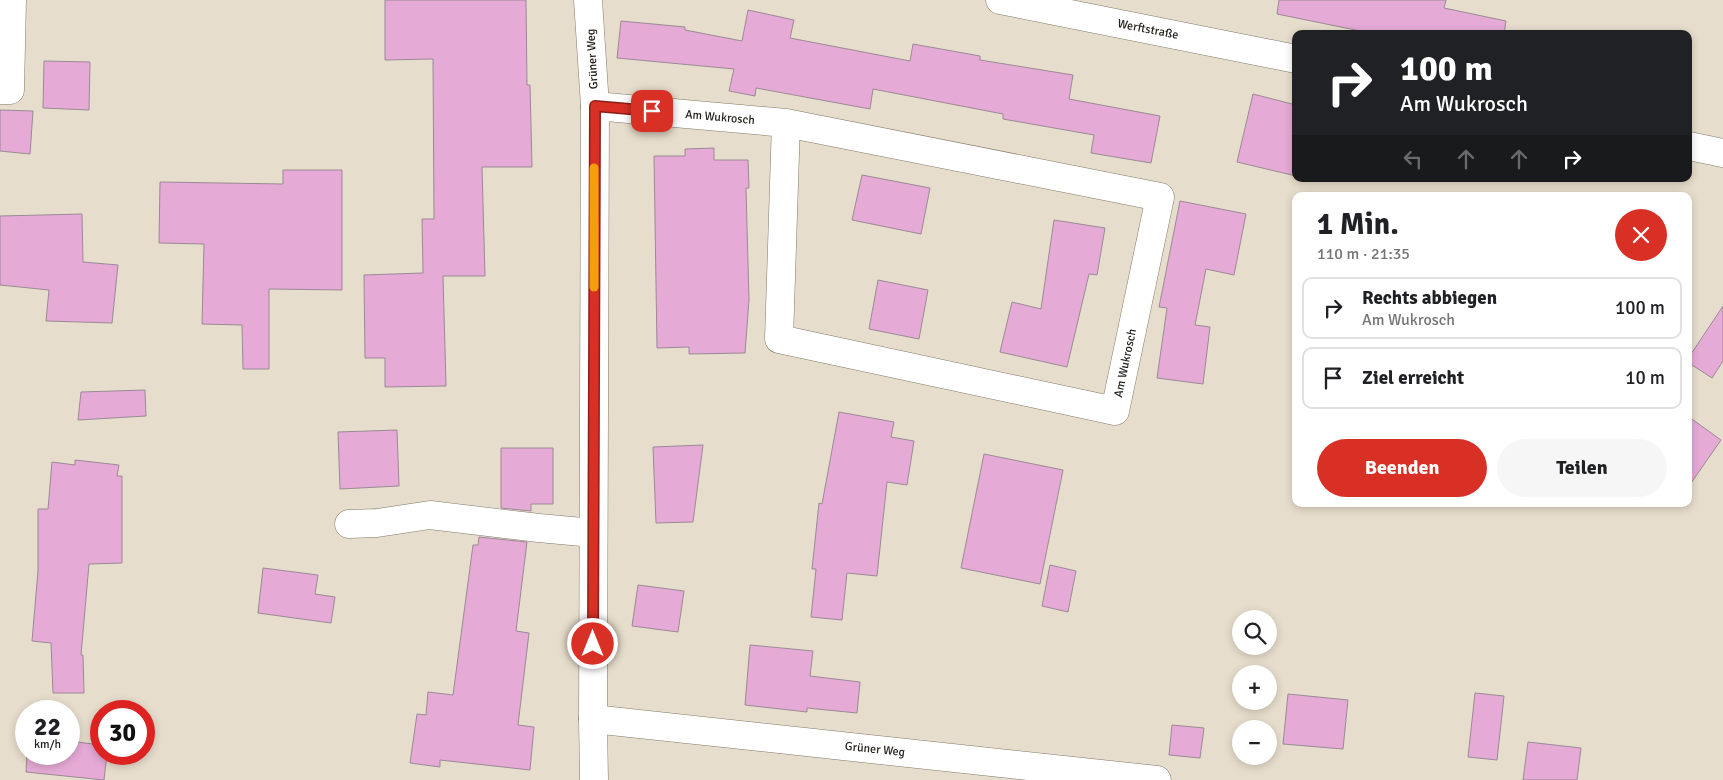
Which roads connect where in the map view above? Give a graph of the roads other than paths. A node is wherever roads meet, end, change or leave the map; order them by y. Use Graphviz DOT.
graph roads {
  1 [pos="12,0"];
  2 [pos="588,0"];
  3 [pos="1000,0"];
  4 [pos="1292,58"];
  5 [pos="0,90"];
  6 [pos="595,106"];
  7 [pos="786,123"];
  8 [pos="1692,147"];
  9 [pos="1723,153"];
  10 [pos="349,524"];
  11 [pos="593,533"];
  12 [pos="593,719"];
  13 [pos="594,780"];
  14 [pos="1157,780"];
  1 -- 5 [label="street"];
  2 -- 6 [label="street, Grüner Weg"];
  3 -- 4 [label="street, Werftstraße"];
  6 -- 7 [label="street, Am Wukrosch"];
  6 -- 11 [label="street, Grüner Weg"];
  7 -- 7 [label="street, Am Wukrosch"];
  8 -- 9 [label="street"];
  10 -- 11 [label="street"];
  11 -- 12 [label="street, Grüner Weg"];
  12 -- 13 [label="street, Grüner Weg"];
  12 -- 14 [label="street, Grüner Weg"];
}
